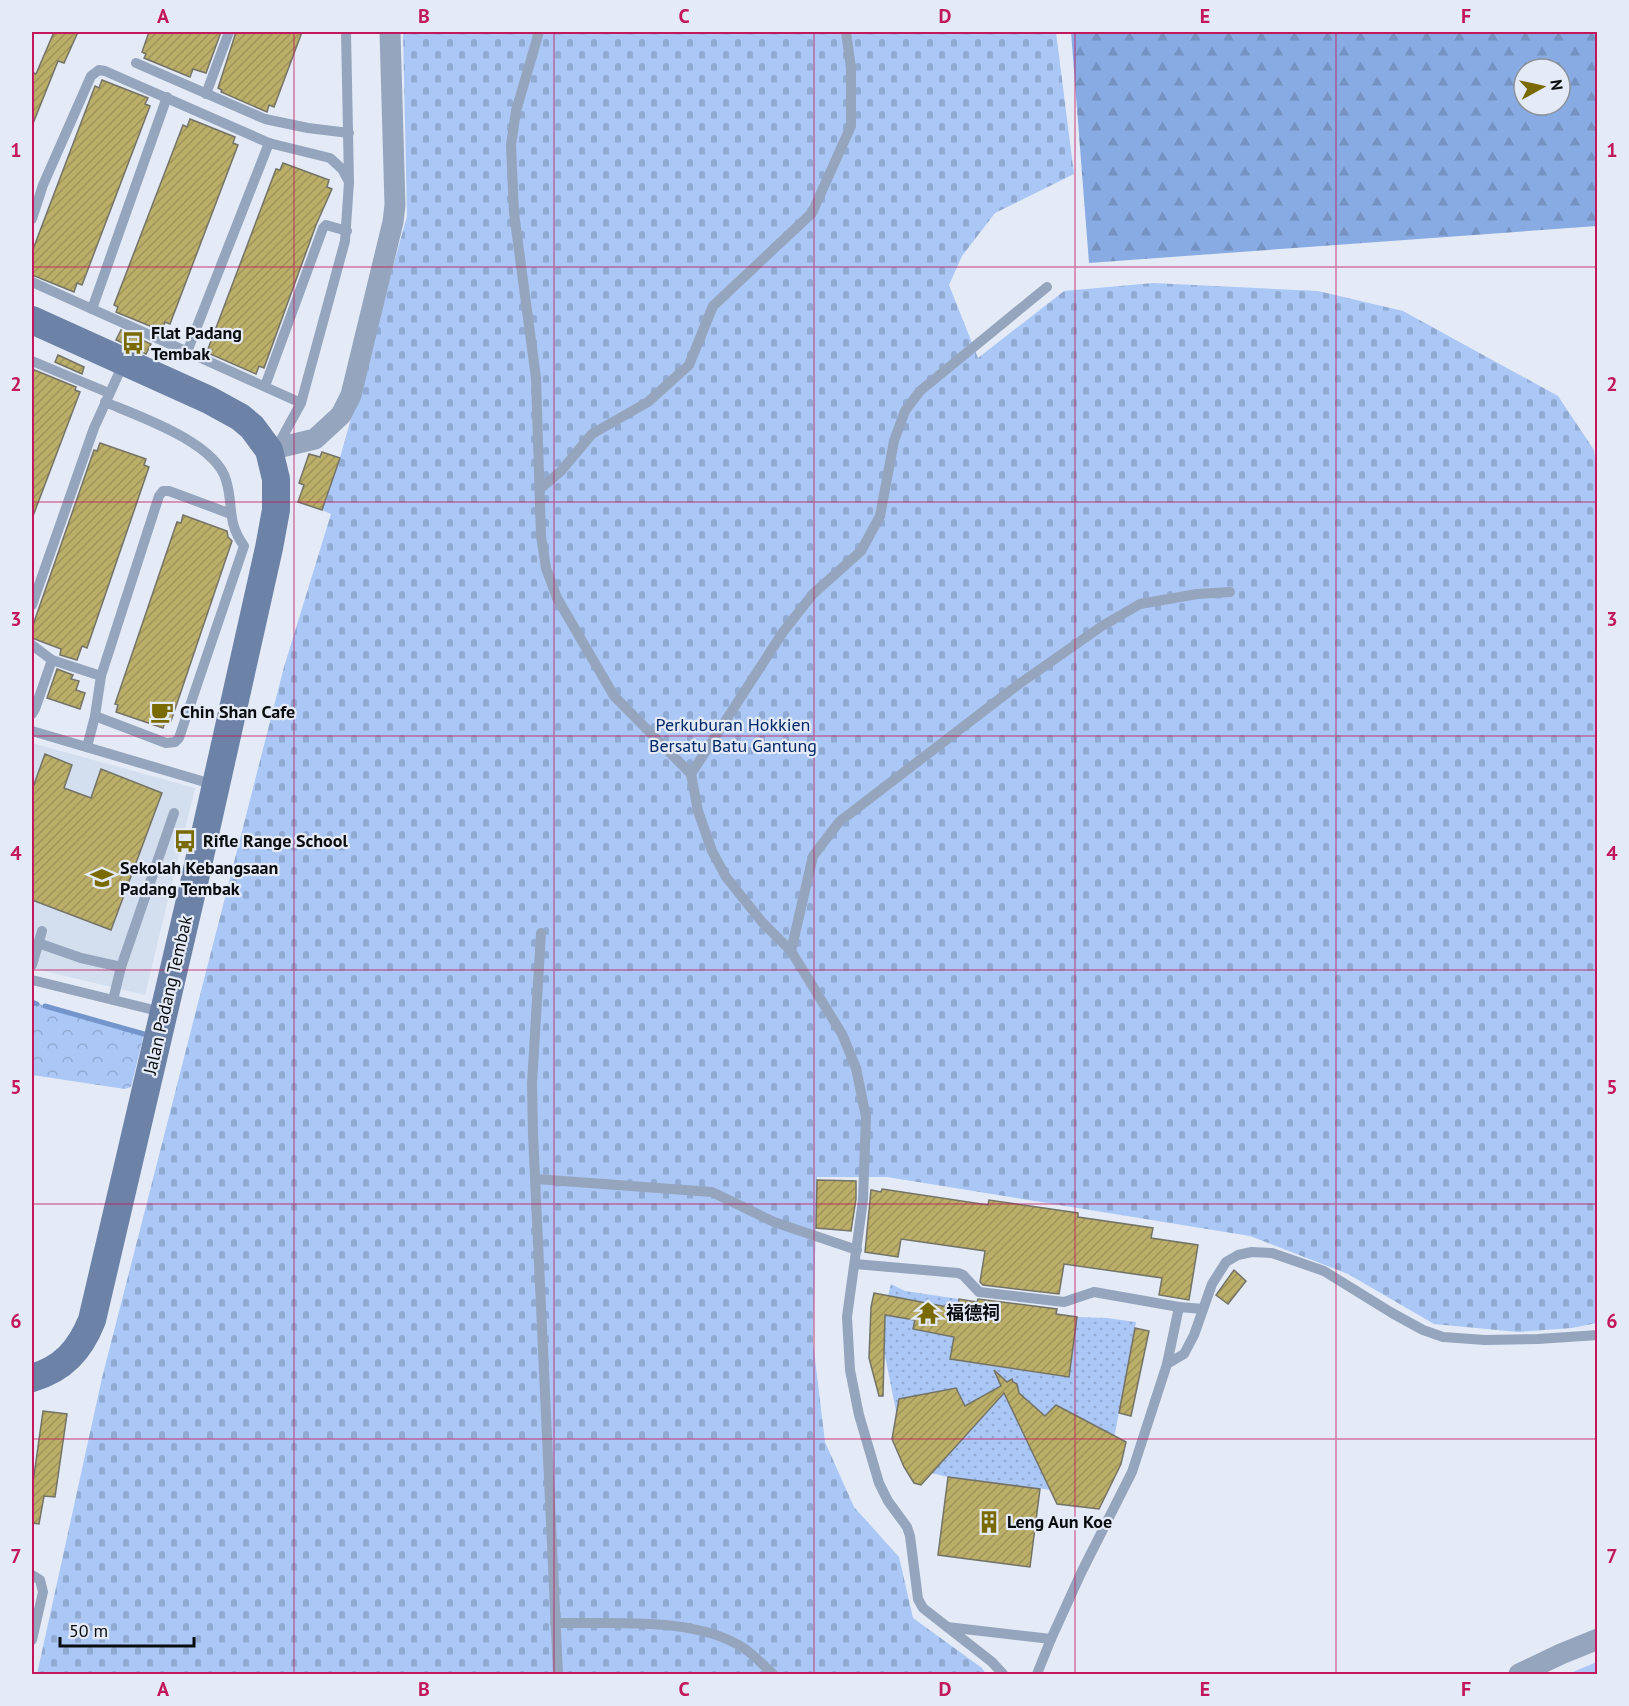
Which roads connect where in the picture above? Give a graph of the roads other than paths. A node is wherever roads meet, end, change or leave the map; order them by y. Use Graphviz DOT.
graph roads {
  1 [pos="229,32"];
  2 [pos="346,32"];
  3 [pos="390,32"];
  4 [pos="539,32"];
  5 [pos="846,32"];
  6 [pos="136,63"];
  7 [pos="206,94"];
  8 [pos="166,97"];
  9 [pos="349,133"];
  10 [pos="269,143"];
  11 [pos="349,182"];
  12 [pos="32,219"];
  13 [pos="347,231"];
  14 [pos="32,282"];
  15 [pos="1047,287"];
  16 [pos="92,309"];
  17 [pos="32,320"];
  18 [pos="187,352"];
  19 [pos="32,361"];
  20 [pos="124,362"];
  21 [pos="265,387"];
  22 [pos="107,397"];
  23 [pos="301,403"];
  24 [pos="273,449"];
  25 [pos="540,489"];
  26 [pos="231,514"];
  27 [pos="260,549"];
  28 [pos="1230,592"];
  29 [pos="32,605"];
  30 [pos="32,645"];
  31 [pos="52,660"];
  32 [pos="101,676"];
  33 [pos="32,714"];
  34 [pos="95,716"];
  35 [pos="32,731"];
  36 [pos="87,747"];
  37 [pos="691,774"];
  38 [pos="215,785"];
  39 [pos="174,813"];
  40 [pos="42,931"];
  41 [pos="541,933"];
  42 [pos="38,943"];
  43 [pos="790,951"];
  44 [pos="32,965"];
  45 [pos="121,967"];
  46 [pos="32,980"];
  47 [pos="113,1000"];
  48 [pos="163,1012"];
  49 [pos="536,1179"];
  50 [pos="857,1251"];
  51 [pos="855,1264"];
  52 [pos="1179,1307"];
  53 [pos="1203,1309"];
  54 [pos="1598,1335"];
  55 [pos="1167,1364"];
  56 [pos="32,1378"];
  57 [pos="32,1575"];
  58 [pos="555,1623"];
  59 [pos="946,1627"];
  60 [pos="1051,1639"];
  61 [pos="1598,1639"];
  62 [pos="32,1640"];
  63 [pos="558,1674"];
  64 [pos="773,1674"];
  65 [pos="1003,1674"];
  66 [pos="1037,1674"];
  67 [pos="1519,1674"];
  1 -- 7 [label="lane"];
  2 -- 9 [label="lane"];
  3 -- 24 [label="street"];
  4 -- 25 [label="lane"];
  5 -- 25 [label="lane"];
  6 -- 7 [label="lane"];
  7 -- 9 [label="lane"];
  8 -- 10 [label="lane"];
  8 -- 12 [label="lane"];
  8 -- 16 [label="lane"];
  9 -- 11 [label="lane"];
  10 -- 11 [label="lane"];
  10 -- 18 [label="lane"];
  11 -- 13 [label="lane"];
  13 -- 21 [label="lane"];
  13 -- 23 [label="lane"];
  14 -- 16 [label="lane"];
  15 -- 37 [label="lane"];
  16 -- 18 [label="lane"];
  17 -- 20 [label="street"];
  18 -- 21 [label="lane"];
  19 -- 22 [label="lane"];
  20 -- 22 [label="lane"];
  20 -- 24 [label="street"];
  21 -- 23 [label="lane"];
  22 -- 26 [label="lane"];
  22 -- 29 [label="lane"];
  23 -- 24 [label="lane"];
  24 -- 27 [label="street, Jalan Padang Tembak"];
  25 -- 37 [label="lane"];
  26 -- 27 [label="lane"];
  26 -- 32 [label="lane"];
  27 -- 34 [label="lane"];
  27 -- 38 [label="street, Jalan Padang Tembak"];
  28 -- 43 [label="lane"];
  30 -- 31 [label="lane"];
  31 -- 32 [label="lane"];
  31 -- 33 [label="lane"];
  32 -- 34 [label="lane"];
  34 -- 36 [label="lane"];
  35 -- 36 [label="lane"];
  36 -- 38 [label="lane"];
  37 -- 43 [label="lane"];
  38 -- 48 [label="street, Jalan Padang Tembak"];
  39 -- 45 [label="lane"];
  40 -- 42 [label="lane"];
  41 -- 49 [label="lane"];
  42 -- 44 [label="lane"];
  42 -- 45 [label="lane"];
  43 -- 50 [label="lane"];
  45 -- 47 [label="lane"];
  46 -- 47 [label="lane"];
  47 -- 48 [label="lane"];
  48 -- 56 [label="street, Jalan Padang Tembak"];
  49 -- 50 [label="lane"];
  49 -- 58 [label="lane"];
  50 -- 51 [label="lane"];
  51 -- 52 [label="lane"];
  51 -- 59 [label="lane"];
  52 -- 53 [label="lane"];
  52 -- 55 [label="lane"];
  53 -- 54 [label="lane"];
  53 -- 55 [label="lane"];
  55 -- 60 [label="lane"];
  57 -- 62 [label="lane"];
  58 -- 63 [label="lane"];
  58 -- 64 [label="lane"];
  59 -- 60 [label="lane"];
  59 -- 65 [label="lane"];
  60 -- 66 [label="lane"];
  61 -- 67 [label="street"];
}
